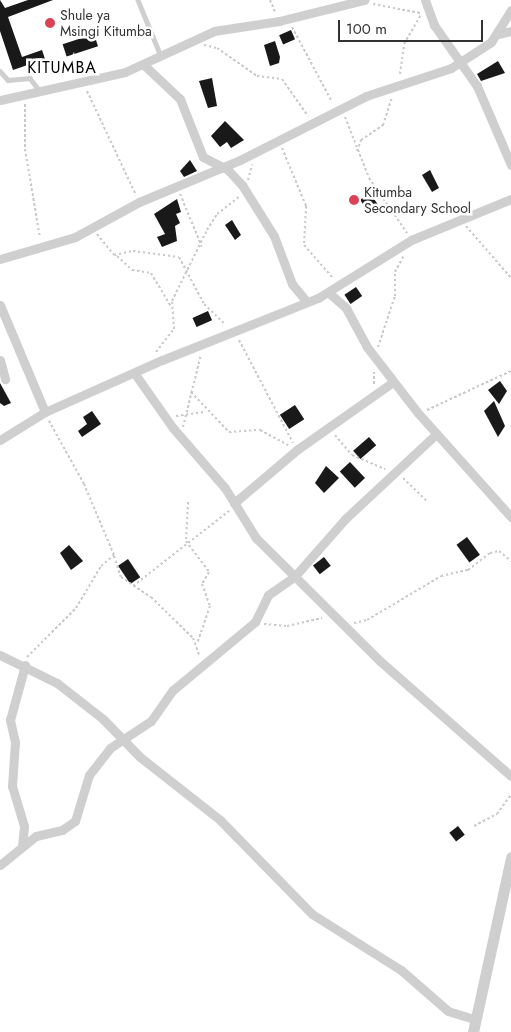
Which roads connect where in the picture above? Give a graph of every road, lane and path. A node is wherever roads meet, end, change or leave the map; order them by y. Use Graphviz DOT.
graph roads {
  1 [pos="138,0"];
  2 [pos="270,0"];
  3 [pos="425,0"];
  4 [pos="362,1"];
  5 [pos="511,10"];
  6 [pos="425,15"];
  7 [pos="288,19"];
  8 [pos="279,21"];
  9 [pos="511,31"];
  10 [pos="498,34"];
  11 [pos="188,41"];
  12 [pos="161,56"];
  13 [pos="462,61"];
  14 [pos="144,65"];
  15 [pos="0,71"];
  16 [pos="83,82"];
  17 [pos="397,87"];
  18 [pos="39,90"];
  19 [pos="25,93"];
  20 [pos="0,100"];
  21 [pos="340,112"];
  22 [pos="316,123"];
  23 [pos="280,139"];
  24 [pos="357,151"];
  25 [pos="255,152"];
  26 [pos="511,165"];
  27 [pos="219,166"];
  28 [pos="179,188"];
  29 [pos="245,192"];
  30 [pos="511,199"];
  31 [pos="139,202"];
  32 [pos="462,220"];
  33 [pos="93,228"];
  34 [pos="411,240"];
  35 [pos="202,247"];
  36 [pos="42,248"];
  37 [pos="116,256"];
  38 [pos="0,258"];
  39 [pos="188,272"];
  40 [pos="511,278"];
  41 [pos="332,290"];
  42 [pos="307,302"];
  43 [pos="0,305"];
  44 [pos="171,306"];
  45 [pos="236,333"];
  46 [pos="203,344"];
  47 [pos="153,356"];
  48 [pos="375,359"];
  49 [pos="0,360"];
  50 [pos="511,371"];
  51 [pos="135,374"];
  52 [pos="5,379"];
  53 [pos="393,382"];
  54 [pos="191,392"];
  55 [pos="374,393"];
  56 [pos="45,412"];
  57 [pos="206,412"];
  58 [pos="418,413"];
  59 [pos="186,416"];
  60 [pos="164,417"];
  61 [pos="328,427"];
  62 [pos="436,434"];
  63 [pos="0,440"];
  64 [pos="393,472"];
  65 [pos="188,502"];
  66 [pos="428,502"];
  67 [pos="234,503"];
  68 [pos="511,516"];
  69 [pos="186,541"];
  70 [pos="114,555"];
  71 [pos="511,561"];
  72 [pos="295,576"];
  73 [pos="133,586"];
  74 [pos="342,621"];
  75 [pos="255,622"];
  76 [pos="197,643"];
  77 [pos="0,655"];
  78 [pos="25,665"];
  79 [pos="200,666"];
  80 [pos="122,738"];
  81 [pos="511,776"];
  82 [pos="511,795"];
  83 [pos="474,826"];
  84 [pos="22,846"];
  85 [pos="511,857"];
  86 [pos="0,865"];
  87 [pos="475,1018"];
  88 [pos="473,1032"];
  1 -- 12 [label="lane"];
  2 -- 8 [label="path"];
  3 -- 6 [label="street"];
  4 -- 6 [label="path"];
  4 -- 7 [label="street"];
  5 -- 10 [label="street"];
  6 -- 13 [label="street"];
  6 -- 17 [label="path"];
  7 -- 8 [label="street"];
  7 -- 21 [label="path"];
  8 -- 11 [label="street"];
  9 -- 10 [label="street"];
  10 -- 13 [label="street"];
  11 -- 12 [label="street"];
  11 -- 22 [label="path"];
  12 -- 14 [label="street"];
  13 -- 17 [label="street"];
  13 -- 26 [label="street"];
  14 -- 16 [label="street"];
  14 -- 27 [label="street"];
  15 -- 18 [label="lane"];
  16 -- 18 [label="street"];
  16 -- 31 [label="path"];
  17 -- 21 [label="street"];
  17 -- 24 [label="path"];
  18 -- 19 [label="street"];
  19 -- 20 [label="street"];
  19 -- 36 [label="path"];
  21 -- 22 [label="street"];
  21 -- 24 [label="path"];
  22 -- 23 [label="street"];
  23 -- 25 [label="street"];
  23 -- 41 [label="path"];
  24 -- 34 [label="path"];
  25 -- 27 [label="street"];
  25 -- 29 [label="path"];
  27 -- 28 [label="street"];
  27 -- 29 [label="street"];
  28 -- 31 [label="street"];
  28 -- 35 [label="path"];
  29 -- 35 [label="path"];
  29 -- 42 [label="street"];
  30 -- 32 [label="street"];
  31 -- 33 [label="street"];
  32 -- 34 [label="street"];
  32 -- 40 [label="path"];
  33 -- 36 [label="street"];
  33 -- 37 [label="path"];
  34 -- 41 [label="street"];
  34 -- 48 [label="path"];
  35 -- 39 [label="path"];
  36 -- 38 [label="street"];
  37 -- 39 [label="path"];
  37 -- 44 [label="path"];
  39 -- 44 [label="path"];
  39 -- 45 [label="path"];
  41 -- 42 [label="street"];
  41 -- 48 [label="street"];
  42 -- 45 [label="street"];
  43 -- 56 [label="street"];
  44 -- 47 [label="path"];
  45 -- 46 [label="street"];
  45 -- 57 [label="path"];
  46 -- 51 [label="street"];
  46 -- 54 [label="path"];
  48 -- 53 [label="street"];
  48 -- 55 [label="path"];
  49 -- 52 [label="street"];
  50 -- 58 [label="path"];
  51 -- 56 [label="street"];
  51 -- 60 [label="street"];
  53 -- 55 [label="street"];
  53 -- 58 [label="street"];
  54 -- 57 [label="path"];
  54 -- 59 [label="path"];
  55 -- 61 [label="street"];
  56 -- 63 [label="street"];
  56 -- 70 [label="path"];
  57 -- 59 [label="path"];
  58 -- 62 [label="street"];
  59 -- 60 [label="path"];
  60 -- 67 [label="street"];
  61 -- 64 [label="path"];
  61 -- 67 [label="street"];
  62 -- 64 [label="street"];
  62 -- 68 [label="street"];
  64 -- 66 [label="path"];
  64 -- 72 [label="street"];
  65 -- 69 [label="path"];
  67 -- 69 [label="path"];
  67 -- 72 [label="street"];
  69 -- 73 [label="path"];
  69 -- 76 [label="path"];
  70 -- 73 [label="path"];
  70 -- 78 [label="path"];
  71 -- 74 [label="path"];
  72 -- 74 [label="street"];
  72 -- 75 [label="street"];
  73 -- 76 [label="path"];
  74 -- 75 [label="path"];
  74 -- 81 [label="street"];
  75 -- 79 [label="street"];
  76 -- 79 [label="path"];
  77 -- 78 [label="street"];
  78 -- 80 [label="street"];
  78 -- 84 [label="street"];
  79 -- 80 [label="street"];
  80 -- 84 [label="street"];
  80 -- 87 [label="street"];
  82 -- 83 [label="path"];
  84 -- 86 [label="street"];
  85 -- 87 [label="street"];
  87 -- 88 [label="street"];
}
